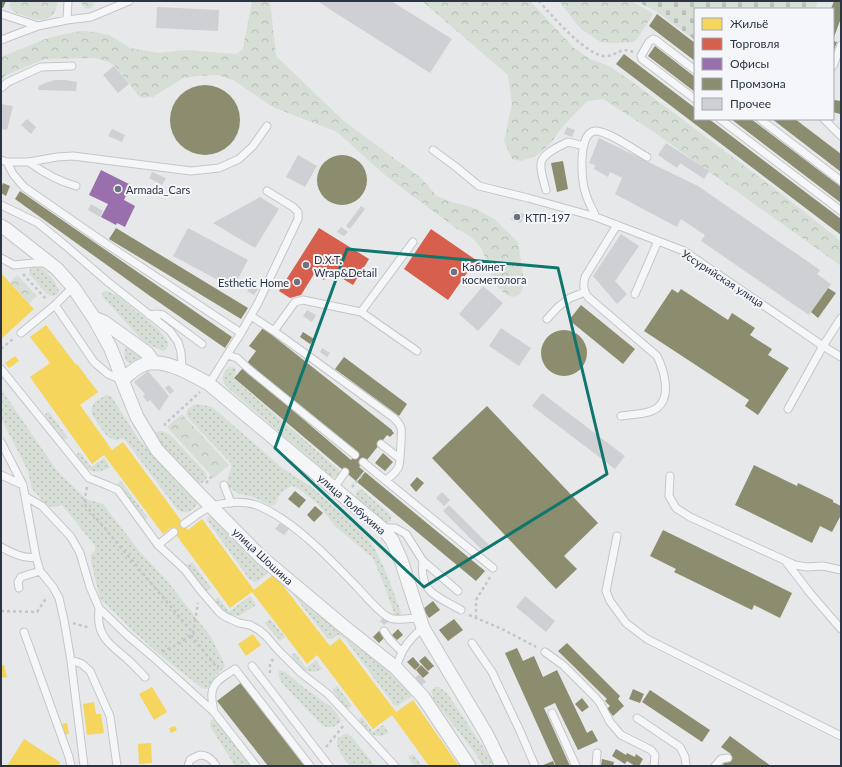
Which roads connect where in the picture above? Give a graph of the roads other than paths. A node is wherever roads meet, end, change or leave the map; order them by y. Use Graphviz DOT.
graph roads {
  1 [pos="68,1"];
  2 [pos="129,1"];
  3 [pos="1,14"];
  4 [pos="67,20"];
  5 [pos="38,26"];
  6 [pos="1,40"];
  7 [pos="841,46"];
  8 [pos="834,64"];
  9 [pos="72,66"];
  10 [pos="694,69"];
  11 [pos="1,88"];
  12 [pos="694,99"];
  13 [pos="721,120"];
  14 [pos="761,120"];
  15 [pos="825,120"];
  16 [pos="267,126"];
  17 [pos="841,136"];
  18 [pos="584,146"];
  19 [pos="432,150"];
  20 [pos="647,157"];
  21 [pos="4,161"];
  22 [pos="29,162"];
  23 [pos="841,181"];
  24 [pos="76,186"];
  25 [pos="546,190"];
  26 [pos="267,191"];
  27 [pos="1,205"];
  28 [pos="841,211"];
  29 [pos="596,217"];
  30 [pos="617,225"];
  31 [pos="1,226"];
  32 [pos="658,241"];
  33 [pos="413,242"];
  34 [pos="1,258"];
  35 [pos="50,263"];
  36 [pos="74,287"];
  37 [pos="585,292"];
  38 [pos="635,294"];
  39 [pos="54,306"];
  40 [pos="361,312"];
  41 [pos="149,315"];
  42 [pos="250,316"];
  43 [pos="94,318"];
  44 [pos="841,318"];
  45 [pos="547,320"];
  46 [pos="274,331"];
  47 [pos="21,333"];
  48 [pos="241,333"];
  49 [pos="202,344"];
  50 [pos="823,346"];
  51 [pos="417,351"];
  52 [pos="227,355"];
  53 [pos="841,357"];
  54 [pos="154,363"];
  55 [pos="1,369"];
  56 [pos="182,369"];
  57 [pos="122,380"];
  58 [pos="209,384"];
  59 [pos="788,409"];
  60 [pos="621,416"];
  61 [pos="1,442"];
  62 [pos="381,444"];
  63 [pos="355,455"];
  64 [pos="400,458"];
  65 [pos="366,464"];
  66 [pos="345,472"];
  67 [pos="1,475"];
  68 [pos="670,476"];
  69 [pos="386,480"];
  70 [pos="23,485"];
  71 [pos="224,485"];
  72 [pos="334,488"];
  73 [pos="26,497"];
  74 [pos="231,503"];
  75 [pos="212,507"];
  76 [pos="184,524"];
  77 [pos="384,530"];
  78 [pos="174,532"];
  79 [pos="617,536"];
  80 [pos="158,545"];
  81 [pos="1,548"];
  82 [pos="36,557"];
  83 [pos="423,561"];
  84 [pos="787,563"];
  85 [pos="493,568"];
  86 [pos="841,570"];
  87 [pos="40,571"];
  88 [pos="19,588"];
  89 [pos="458,591"];
  90 [pos="99,608"];
  91 [pos="461,610"];
  92 [pos="422,623"];
  93 [pos="841,629"];
  94 [pos="384,631"];
  95 [pos="24,632"];
  96 [pos="472,643"];
  97 [pos="402,652"];
  98 [pos="545,652"];
  99 [pos="71,661"];
  100 [pos="252,666"];
  101 [pos="396,668"];
  102 [pos="145,677"];
  103 [pos="214,712"];
  104 [pos="552,713"];
  105 [pos="638,718"];
  106 [pos="841,736"];
  107 [pos="597,753"];
  108 [pos="728,758"];
  109 [pos="71,766"];
  110 [pos="84,766"];
  111 [pos="117,766"];
  112 [pos="188,766"];
  113 [pos="216,766"];
  114 [pos="256,766"];
  115 [pos="310,766"];
  116 [pos="329,766"];
  117 [pos="394,766"];
  118 [pos="468,766"];
  119 [pos="502,766"];
  120 [pos="535,766"];
  121 [pos="576,766"];
  122 [pos="596,766"];
  123 [pos="654,766"];
  124 [pos="686,766"];
  125 [pos="715,766"];
  1 -- 4 [label="lane"];
  2 -- 4 [label="lane"];
  3 -- 5 [label="lane"];
  4 -- 5 [label="lane"];
  5 -- 6 [label="lane"];
  7 -- 8 [label="lane"];
  9 -- 11 [label="lane"];
  10 -- 12 [label="lane"];
  13 -- 28 [label="lane"];
  14 -- 23 [label="lane"];
  15 -- 17 [label="lane"];
  16 -- 22 [label="lane"];
  18 -- 20 [label="lane"];
  18 -- 25 [label="lane"];
  18 -- 29 [label="lane"];
  19 -- 29 [label="lane, Уссурийская улица"];
  21 -- 22 [label="lane"];
  21 -- 48 [label="lane"];
  22 -- 24 [label="lane"];
  26 -- 42 [label="lane"];
  27 -- 41 [label="lane"];
  29 -- 30 [label="lane, Уссурийская улица"];
  30 -- 32 [label="lane, Уссурийская улица"];
  30 -- 37 [label="lane"];
  31 -- 35 [label="street, улица Шошина"];
  32 -- 38 [label="lane"];
  32 -- 50 [label="lane, Уссурийская улица"];
  33 -- 40 [label="lane"];
  34 -- 35 [label="lane"];
  35 -- 36 [label="street, улица Шошина"];
  36 -- 39 [label="lane"];
  36 -- 43 [label="street, улица Шошина"];
  37 -- 45 [label="lane"];
  37 -- 60 [label="lane"];
  39 -- 47 [label="lane"];
  39 -- 57 [label="lane"];
  40 -- 46 [label="lane"];
  40 -- 51 [label="lane"];
  41 -- 49 [label="lane"];
  41 -- 56 [label="lane"];
  42 -- 46 [label="lane"];
  42 -- 48 [label="lane"];
  43 -- 54 [label="street, улица Шошина"];
  43 -- 57 [label="street, улица Шошина"];
  44 -- 50 [label="lane"];
  46 -- 64 [label="lane"];
  48 -- 52 [label="lane"];
  50 -- 53 [label="lane, Уссурийская улица"];
  50 -- 59 [label="lane"];
  52 -- 58 [label="lane"];
  52 -- 63 [label="lane"];
  54 -- 56 [label="street, улица Толбухина"];
  54 -- 57 [label="street, улица Толбухина"];
  55 -- 80 [label="lane"];
  56 -- 58 [label="street, улица Толбухина"];
  57 -- 75 [label="street, улица Шошина"];
  58 -- 72 [label="street, улица Толбухина"];
  61 -- 70 [label="lane"];
  62 -- 64 [label="lane"];
  64 -- 69 [label="lane"];
  65 -- 69 [label="lane"];
  66 -- 72 [label="lane"];
  67 -- 70 [label="lane"];
  68 -- 84 [label="lane"];
  69 -- 85 [label="lane"];
  70 -- 73 [label="lane"];
  71 -- 74 [label="lane"];
  72 -- 77 [label="street, улица Толбухина"];
  73 -- 82 [label="lane"];
  73 -- 90 [label="lane"];
  74 -- 75 [label="lane"];
  74 -- 92 [label="lane"];
  75 -- 76 [label="lane"];
  75 -- 101 [label="street, улица Шошина"];
  77 -- 83 [label="lane"];
  77 -- 92 [label="street, улица Толбухина"];
  78 -- 80 [label="lane"];
  79 -- 106 [label="lane"];
  80 -- 117 [label="lane"];
  81 -- 82 [label="lane"];
  82 -- 87 [label="lane"];
  83 -- 89 [label="lane"];
  83 -- 91 [label="lane"];
  84 -- 86 [label="lane"];
  84 -- 93 [label="lane"];
  87 -- 88 [label="lane"];
  87 -- 99 [label="lane"];
  90 -- 102 [label="lane"];
  90 -- 103 [label="lane"];
  92 -- 97 [label="lane"];
  92 -- 119 [label="street, улица Толбухина"];
  94 -- 97 [label="lane"];
  95 -- 109 [label="lane"];
  96 -- 120 [label="lane"];
  97 -- 101 [label="lane"];
  98 -- 123 [label="lane"];
  99 -- 110 [label="lane"];
  99 -- 111 [label="lane"];
  100 -- 116 [label="lane"];
  101 -- 118 [label="street, улица Шошина"];
  103 -- 114 [label="lane"];
  103 -- 115 [label="lane"];
  104 -- 121 [label="lane"];
  105 -- 124 [label="lane"];
  107 -- 122 [label="lane"];
  108 -- 125 [label="lane"];
  112 -- 113 [label="lane"];
}
